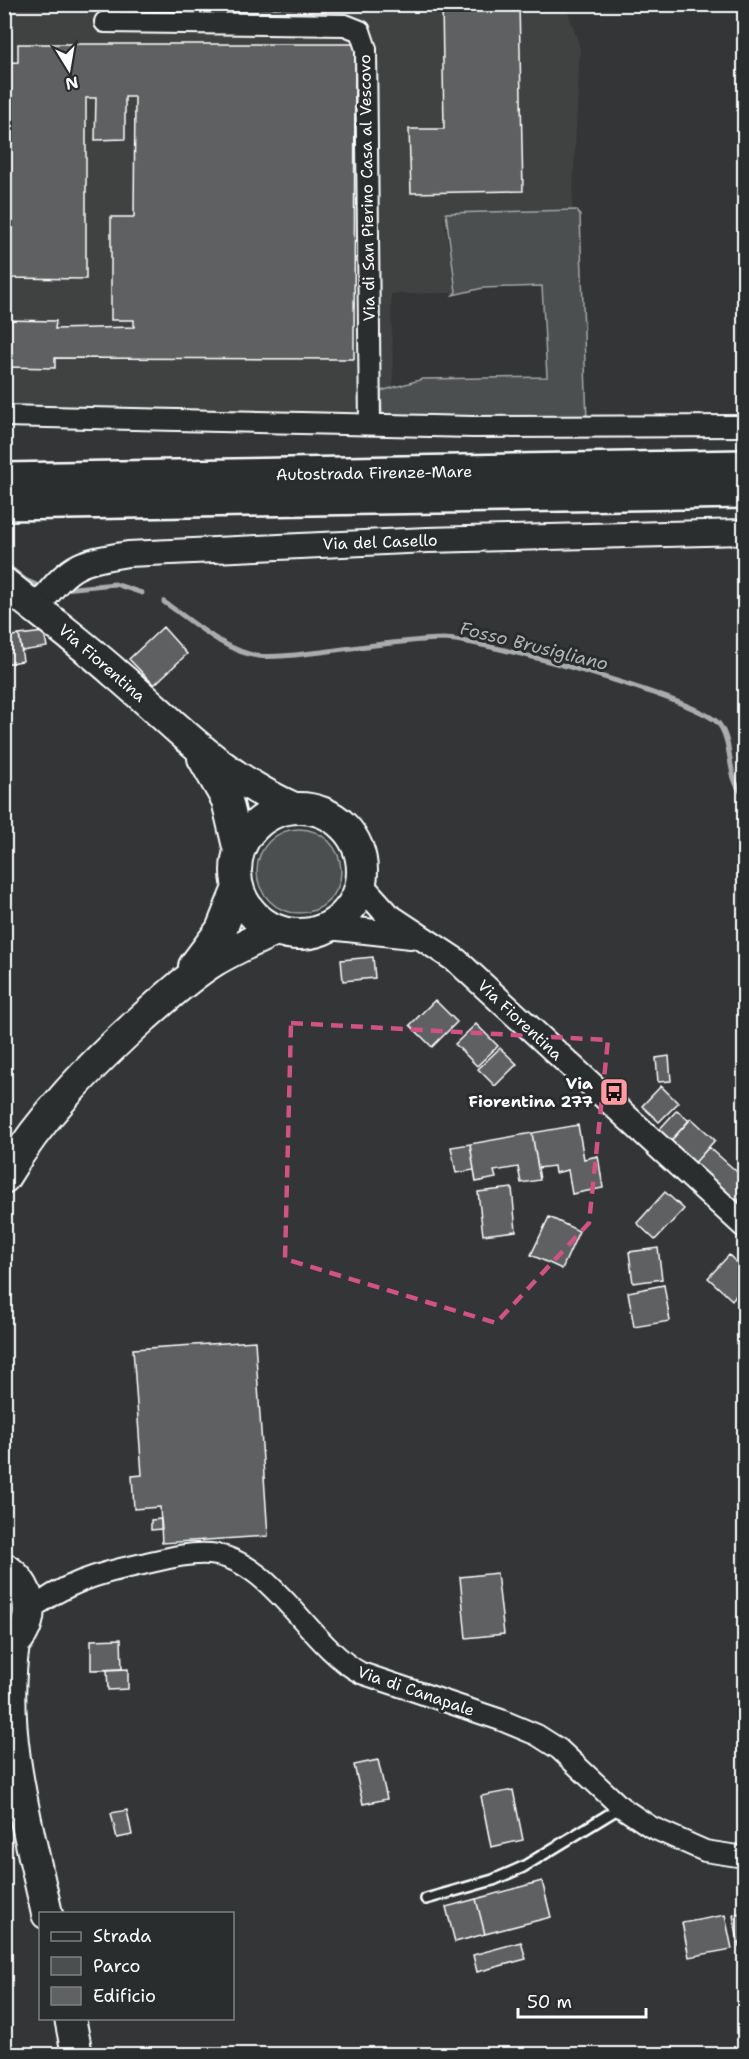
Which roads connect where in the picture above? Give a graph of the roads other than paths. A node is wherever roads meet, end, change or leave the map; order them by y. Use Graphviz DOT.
graph roads {
  1 [pos="105,22"];
  2 [pos="4,416"];
  3 [pos="369,424"];
  4 [pos="744,426"];
  5 [pos="744,467"];
  6 [pos="4,480"];
  7 [pos="744,491"];
  8 [pos="4,503"];
  9 [pos="744,532"];
  10 [pos="15,596"];
  11 [pos="196,748"];
  12 [pos="294,808"];
  13 [pos="239,851"];
  14 [pos="361,885"];
  15 [pos="238,888"];
  16 [pos="329,927"];
  17 [pos="276,930"];
  18 [pos="425,940"];
  19 [pos="178,987"];
  20 [pos="4,1178"];
  21 [pos="744,1225"];
  22 [pos="69,1585"];
  23 [pos="19,1587"];
  24 [pos="9,1648"];
  25 [pos="6,1728"];
  26 [pos="621,1807"];
  27 [pos="744,1857"];
  28 [pos="426,1899"];
  29 [pos="47,1912"];
  30 [pos="70,2020"];
  31 [pos="77,2055"];
  1 -- 3 [label="street, Via di San Pierino Casa al Vescovo"];
  2 -- 3 [label="street"];
  3 -- 4 [label="street"];
  5 -- 6 [label="highway, Autostrada Firenze-Mare"];
  7 -- 8 [label="highway, Autostrada Firenze-Mare"];
  9 -- 10 [label="street, Via del Casello"];
  10 -- 11 [label="main road, Via Fiorentina"];
  11 -- 12 [label="main road, Via Fiorentina"];
  11 -- 13 [label="main road, Via Fiorentina"];
  12 -- 13 [label="main road"];
  12 -- 14 [label="main road"];
  13 -- 15 [label="main road"];
  14 -- 16 [label="main road"];
  14 -- 18 [label="street, Via Fiorentina"];
  15 -- 17 [label="main road"];
  15 -- 19 [label="main road"];
  16 -- 17 [label="main road"];
  16 -- 18 [label="street, Via Fiorentina"];
  17 -- 19 [label="main road"];
  18 -- 21 [label="street, Via Fiorentina"];
  19 -- 20 [label="main road"];
  22 -- 23 [label="street"];
  22 -- 23 [label="street, Via di Canapale"];
  22 -- 26 [label="street, Via di Canapale"];
  23 -- 24 [label="main road"];
  24 -- 25 [label="main road"];
  25 -- 29 [label="main road"];
  26 -- 27 [label="street, Via di Canapale"];
  26 -- 28 [label="lane"];
  30 -- 31 [label="main road"];
}
